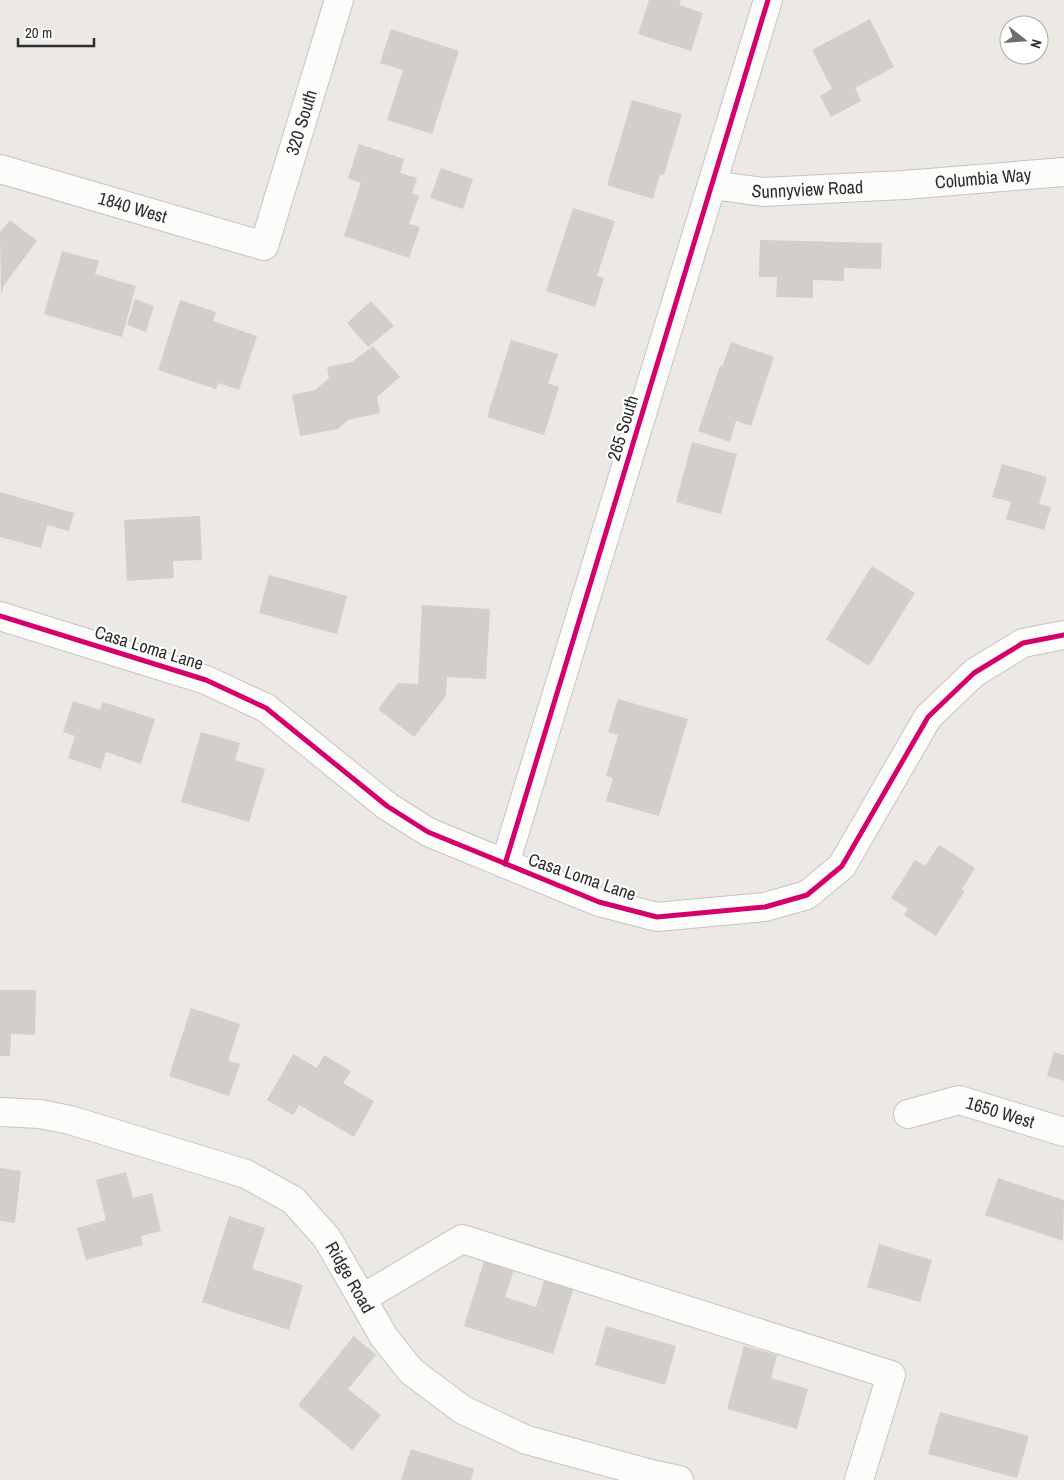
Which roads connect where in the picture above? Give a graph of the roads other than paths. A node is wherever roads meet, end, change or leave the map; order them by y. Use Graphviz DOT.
graph roads {
  1 [pos="339,0"];
  2 [pos="768,0"];
  3 [pos="0,169"];
  4 [pos="1064,172"];
  5 [pos="712,185"];
  6 [pos="904,185"];
  7 [pos="264,246"];
  8 [pos="0,616"];
  9 [pos="1064,635"];
  10 [pos="505,864"];
  11 [pos="0,1112"];
  12 [pos="908,1114"];
  13 [pos="1064,1132"];
  14 [pos="363,1298"];
  15 [pos="679,1480"];
  16 [pos="859,1480"];
  1 -- 7 [label="street, 320 South"];
  2 -- 5 [label="street, 265 South"];
  3 -- 7 [label="street, 1840 West"];
  4 -- 6 [label="street, Columbia Way"];
  5 -- 6 [label="street, Sunnyview Road"];
  5 -- 10 [label="street, 265 South"];
  8 -- 10 [label="street, Casa Loma Lane"];
  9 -- 10 [label="street, Casa Loma Lane"];
  11 -- 14 [label="street, Ridge Road"];
  12 -- 13 [label="street, 1650 West"];
  14 -- 15 [label="street, Ridge Road"];
  14 -- 16 [label="street"];
}
